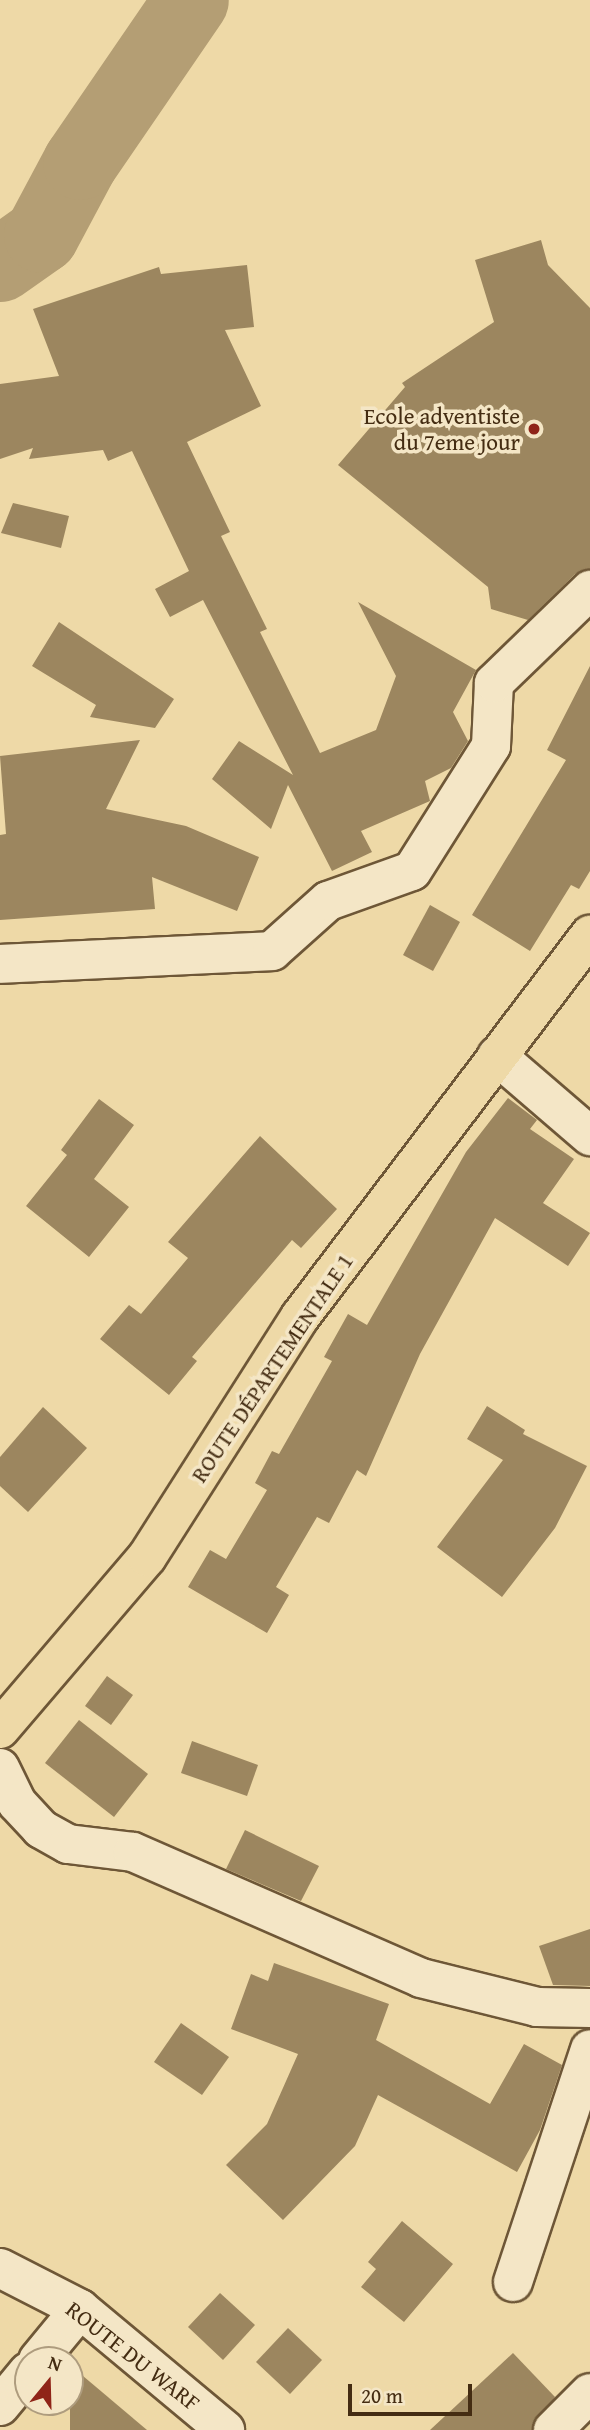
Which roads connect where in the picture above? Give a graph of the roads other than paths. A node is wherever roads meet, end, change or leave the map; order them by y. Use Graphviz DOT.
graph roads {
  1 [pos="590,590"];
  2 [pos="590,935"];
  3 [pos="0,964"];
  4 [pos="497,1056"];
  5 [pos="590,1136"];
  6 [pos="0,1729"];
  7 [pos="0,1768"];
  8 [pos="590,2008"];
  9 [pos="590,2049"];
  10 [pos="0,2268"];
  11 [pos="513,2282"];
  12 [pos="80,2309"];
  13 [pos="49,2346"];
  14 [pos="14,2389"];
  15 [pos="590,2393"];
  16 [pos="0,2406"];
  17 [pos="225,2430"];
  18 [pos="553,2430"];
  1 -- 3 [label="street"];
  2 -- 4 [label="main road, ROUTE DÉPARTEMENTALE 1"];
  4 -- 5 [label="street"];
  4 -- 6 [label="main road, ROUTE DÉPARTEMENTALE 1"];
  7 -- 8 [label="street"];
  9 -- 11 [label="street"];
  10 -- 12 [label="street, ROUTE DU WARF"];
  12 -- 13 [label="street"];
  12 -- 17 [label="street, ROUTE DU WARF"];
  14 -- 16 [label="street"];
  15 -- 18 [label="street"];
}
